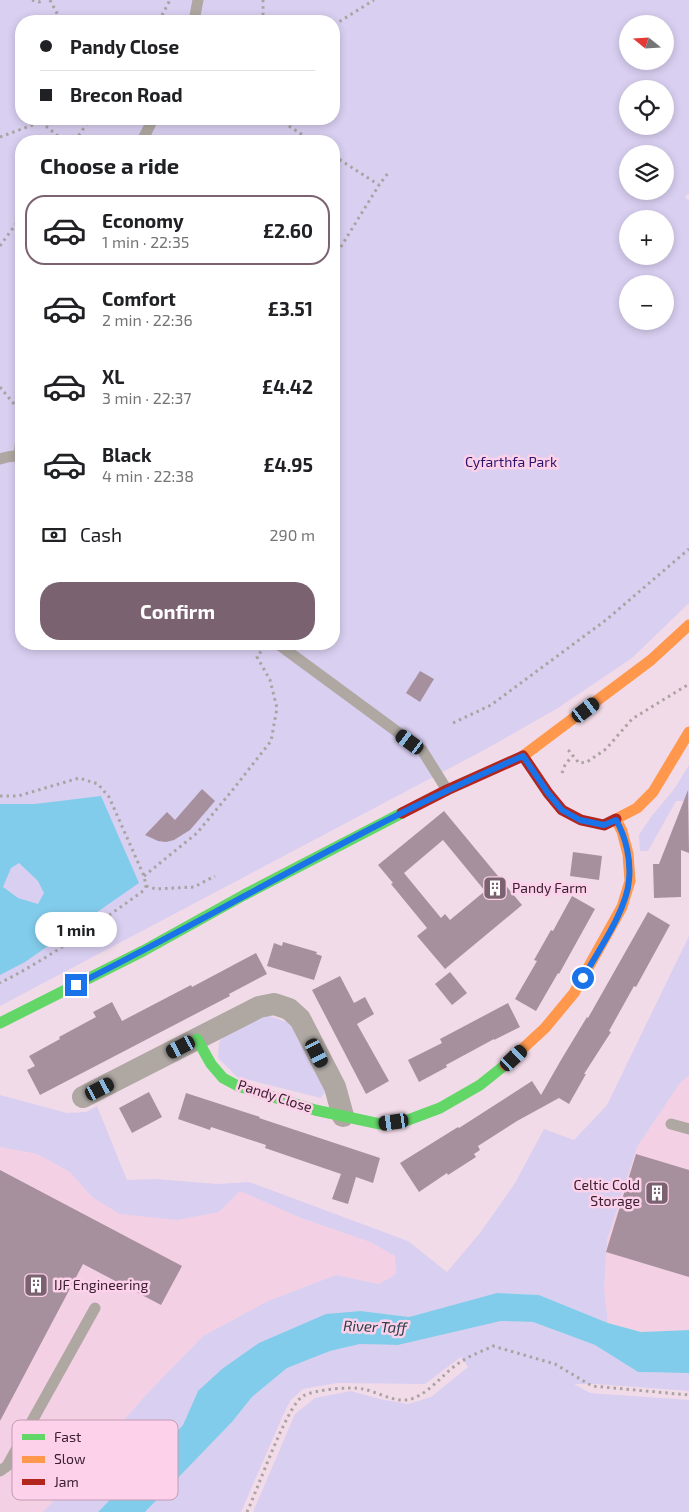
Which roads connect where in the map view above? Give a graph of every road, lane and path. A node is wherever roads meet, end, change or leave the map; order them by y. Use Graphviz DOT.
graph roads {
  1 [pos="32,0"];
  2 [pos="43,0"];
  3 [pos="50,0"];
  4 [pos="170,0"];
  5 [pos="198,0"];
  6 [pos="263,0"];
  7 [pos="374,0"];
  8 [pos="58,15"];
  9 [pos="162,15"];
  10 [pos="195,15"];
  11 [pos="263,15"];
  12 [pos="340,21"];
  13 [pos="32,125"];
  14 [pos="45,125"];
  15 [pos="287,125"];
  16 [pos="57,135"];
  17 [pos="303,135"];
  18 [pos="0,136"];
  19 [pos="340,160"];
  20 [pos="388,173"];
  21 [pos="379,185"];
  22 [pos="15,225"];
  23 [pos="0,246"];
  24 [pos="340,248"];
  25 [pos="0,387"];
  26 [pos="15,405"];
  27 [pos="15,458"];
  28 [pos="0,459"];
  29 [pos="689,549"];
  30 [pos="689,625"];
  31 [pos="262,650"];
  32 [pos="286,650"];
  33 [pos="689,684"];
  34 [pos="453,723"];
  35 [pos="689,732"];
  36 [pos="576,745"];
  37 [pos="523,756"];
  38 [pos="446,790"];
  39 [pos="0,796"];
  40 [pos="616,820"];
  41 [pos="144,876"];
  42 [pos="215,876"];
  43 [pos="146,886"];
  44 [pos="0,982"];
  45 [pos="0,1023"];
  46 [pos="197,1039"];
  47 [pos="83,1097"];
  48 [pos="343,1116"];
  49 [pos="671,1124"];
  50 [pos="689,1129"];
  51 [pos="95,1308"];
  52 [pos="689,1395"];
  53 [pos="33,1420"];
  54 [pos="12,1457"];
  55 [pos="0,1471"];
  56 [pos="247,1512"];
  1 -- 2 [label="path"];
  3 -- 8 [label="path"];
  4 -- 9 [label="path"];
  5 -- 10 [label="lane"];
  6 -- 11 [label="path"];
  7 -- 12 [label="path"];
  13 -- 18 [label="path"];
  14 -- 16 [label="path"];
  15 -- 17 [label="path"];
  19 -- 21 [label="path"];
  20 -- 21 [label="path"];
  21 -- 24 [label="path"];
  22 -- 23 [label="path"];
  25 -- 26 [label="path"];
  27 -- 28 [label="lane"];
  29 -- 34 [label="path"];
  30 -- 37 [label="street"];
  31 -- 41 [label="path"];
  32 -- 38 [label="lane"];
  33 -- 36 [label="path"];
  35 -- 40 [label="street"];
  37 -- 38 [label="street"];
  37 -- 40 [label="street"];
  38 -- 45 [label="street"];
  39 -- 41 [label="path"];
  40 -- 48 [label="street, Pandy Close"];
  41 -- 43 [label="path"];
  42 -- 43 [label="path"];
  43 -- 44 [label="path"];
  46 -- 47 [label="street"];
  46 -- 48 [label="street, Pandy Close"];
  46 -- 48 [label="street"];
  49 -- 50 [label="lane"];
  51 -- 53 [label="lane"];
  52 -- 56 [label="path"];
  54 -- 55 [label="lane"];
}
